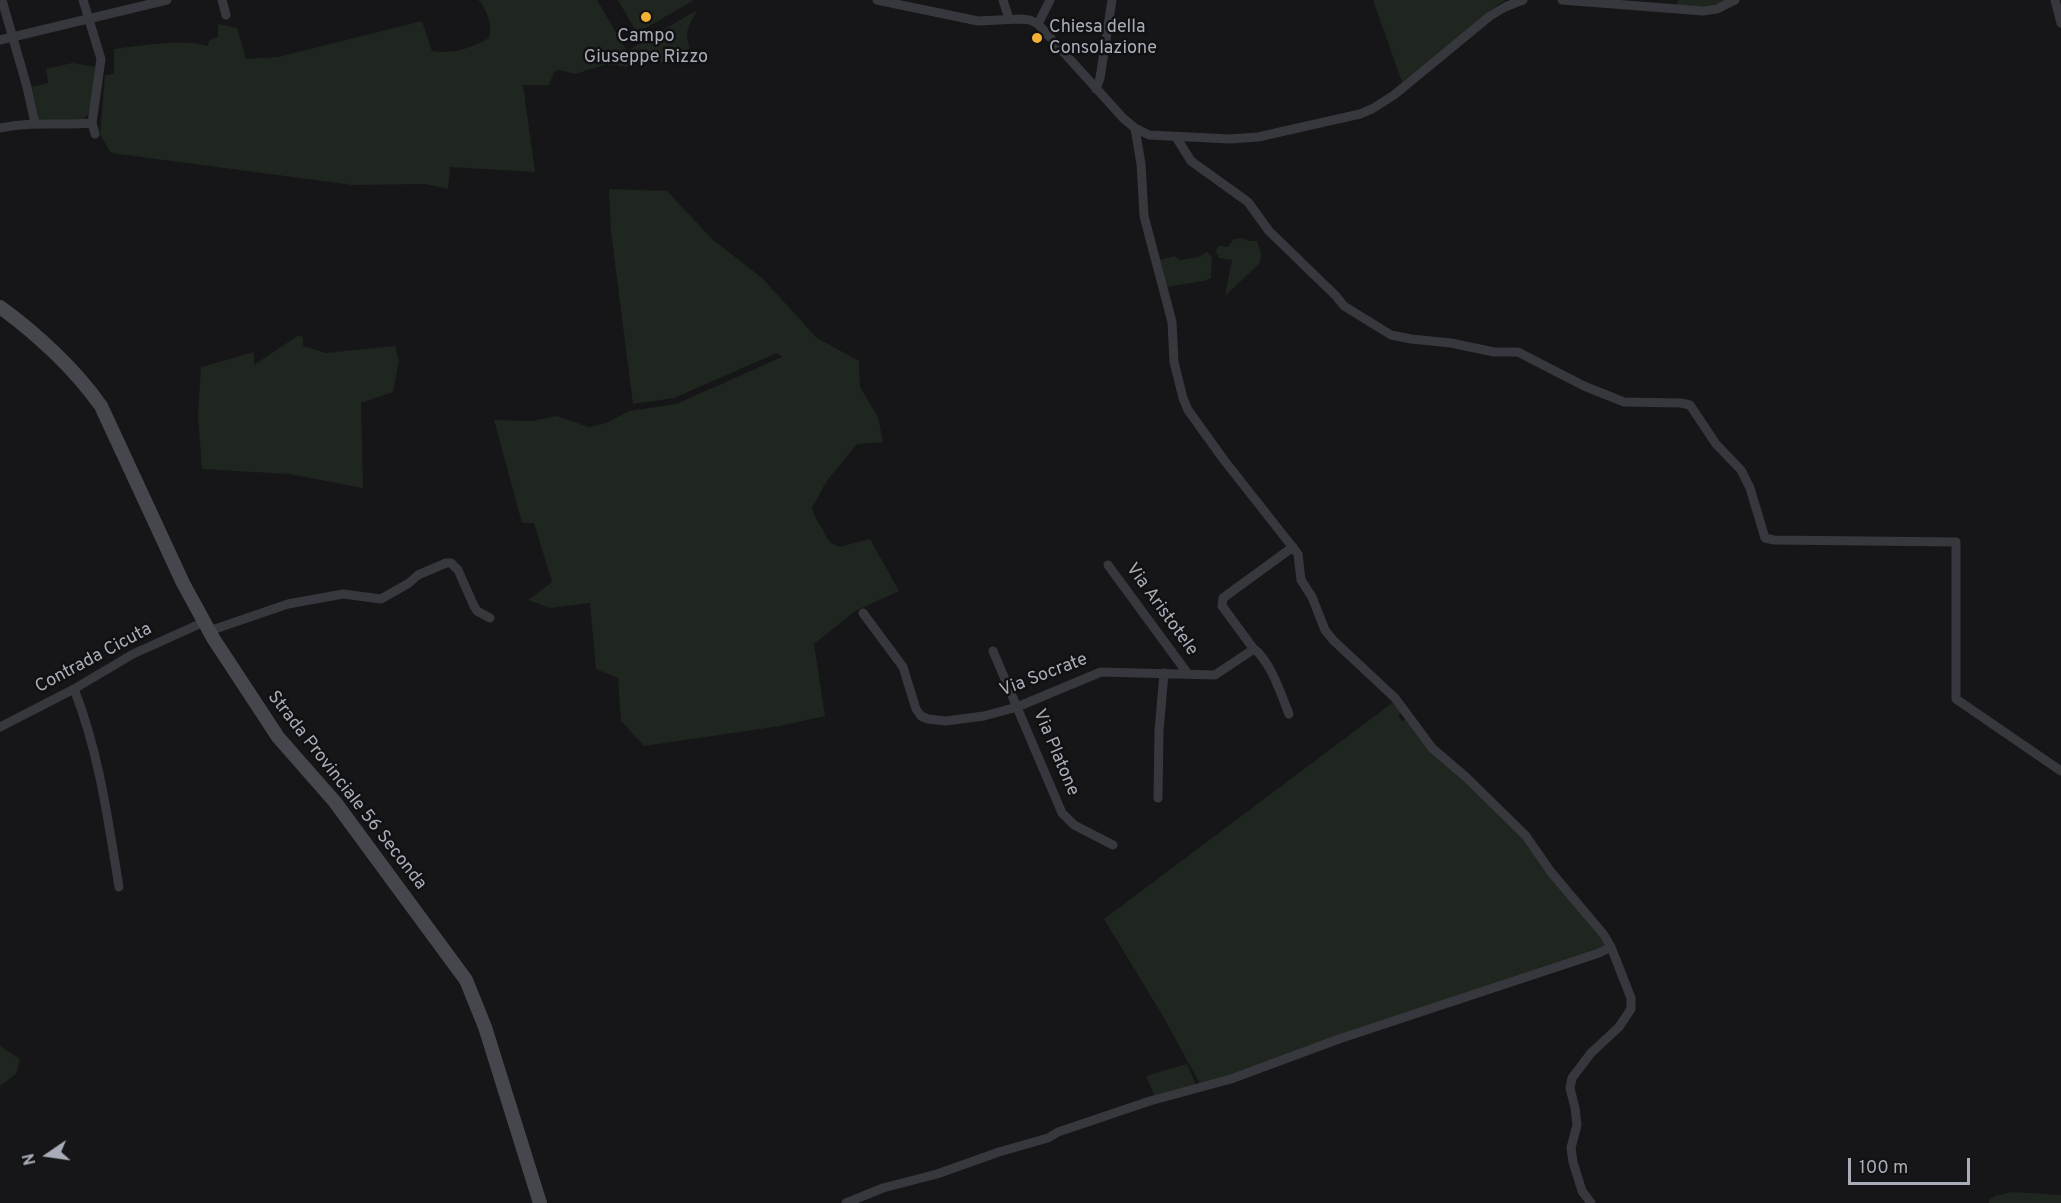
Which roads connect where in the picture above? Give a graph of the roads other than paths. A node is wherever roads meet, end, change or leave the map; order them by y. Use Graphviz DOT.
graph roads {
  1 [pos="2,0"];
  2 [pos="83,0"];
  3 [pos="167,0"];
  4 [pos="222,0"];
  5 [pos="877,0"];
  6 [pos="1003,0"];
  7 [pos="1050,0"];
  8 [pos="1112,0"];
  9 [pos="1523,0"];
  10 [pos="1562,0"];
  11 [pos="1736,0"];
  12 [pos="2055,0"];
  13 [pos="150,2"];
  14 [pos="226,15"];
  15 [pos="88,18"];
  16 [pos="1009,19"];
  17 [pos="2061,23"];
  18 [pos="1038,24"];
  19 [pos="12,37"];
  20 [pos="0,40"];
  21 [pos="1096,89"];
  22 [pos="35,123"];
  23 [pos="93,123"];
  24 [pos="0,128"];
  25 [pos="1136,128"];
  26 [pos="95,134"];
  27 [pos="1176,137"];
  28 [pos="0,307"];
  29 [pos="1293,547"];
  30 [pos="1108,565"];
  31 [pos="863,613"];
  32 [pos="490,618"];
  33 [pos="206,627"];
  34 [pos="1253,648"];
  35 [pos="993,651"];
  36 [pos="1164,673"];
  37 [pos="1188,674"];
  38 [pos="74,689"];
  39 [pos="1017,707"];
  40 [pos="1289,714"];
  41 [pos="0,727"];
  42 [pos="2061,771"];
  43 [pos="1158,798"];
  44 [pos="1113,844"];
  45 [pos="119,887"];
  46 [pos="1611,946"];
  47 [pos="540,1203"];
  48 [pos="846,1203"];
  49 [pos="1591,1203"];
  1 -- 19 [label="street"];
  2 -- 15 [label="street"];
  3 -- 13 [label="street"];
  4 -- 14 [label="street"];
  5 -- 16 [label="street"];
  6 -- 16 [label="street"];
  7 -- 18 [label="street"];
  8 -- 21 [label="street"];
  9 -- 27 [label="street"];
  10 -- 11 [label="street"];
  12 -- 17 [label="street"];
  13 -- 15 [label="street"];
  15 -- 19 [label="street"];
  15 -- 23 [label="street"];
  16 -- 18 [label="street"];
  18 -- 21 [label="street"];
  19 -- 20 [label="street"];
  19 -- 22 [label="street"];
  21 -- 25 [label="street"];
  22 -- 23 [label="street"];
  22 -- 24 [label="street"];
  23 -- 26 [label="street"];
  25 -- 27 [label="street"];
  25 -- 29 [label="street"];
  27 -- 42 [label="street"];
  28 -- 33 [label="street, Strada Provinciale 56 Seconda"];
  29 -- 34 [label="street"];
  29 -- 46 [label="street"];
  30 -- 37 [label="street, Via Aristotele"];
  31 -- 39 [label="street, Via Socrate"];
  32 -- 33 [label="street, Contrada Cicuta"];
  33 -- 38 [label="street, Contrada Cicuta"];
  33 -- 47 [label="street, Strada Provinciale 56 Seconda"];
  34 -- 37 [label="street, Via Socrate"];
  34 -- 40 [label="street"];
  35 -- 39 [label="street, Via Platone"];
  36 -- 37 [label="street, Via Socrate"];
  36 -- 39 [label="street, Via Socrate"];
  36 -- 43 [label="street"];
  38 -- 41 [label="street, Contrada Cicuta"];
  38 -- 45 [label="street"];
  39 -- 44 [label="street, Via Platone"];
  46 -- 48 [label="street"];
  46 -- 49 [label="street"];
}
